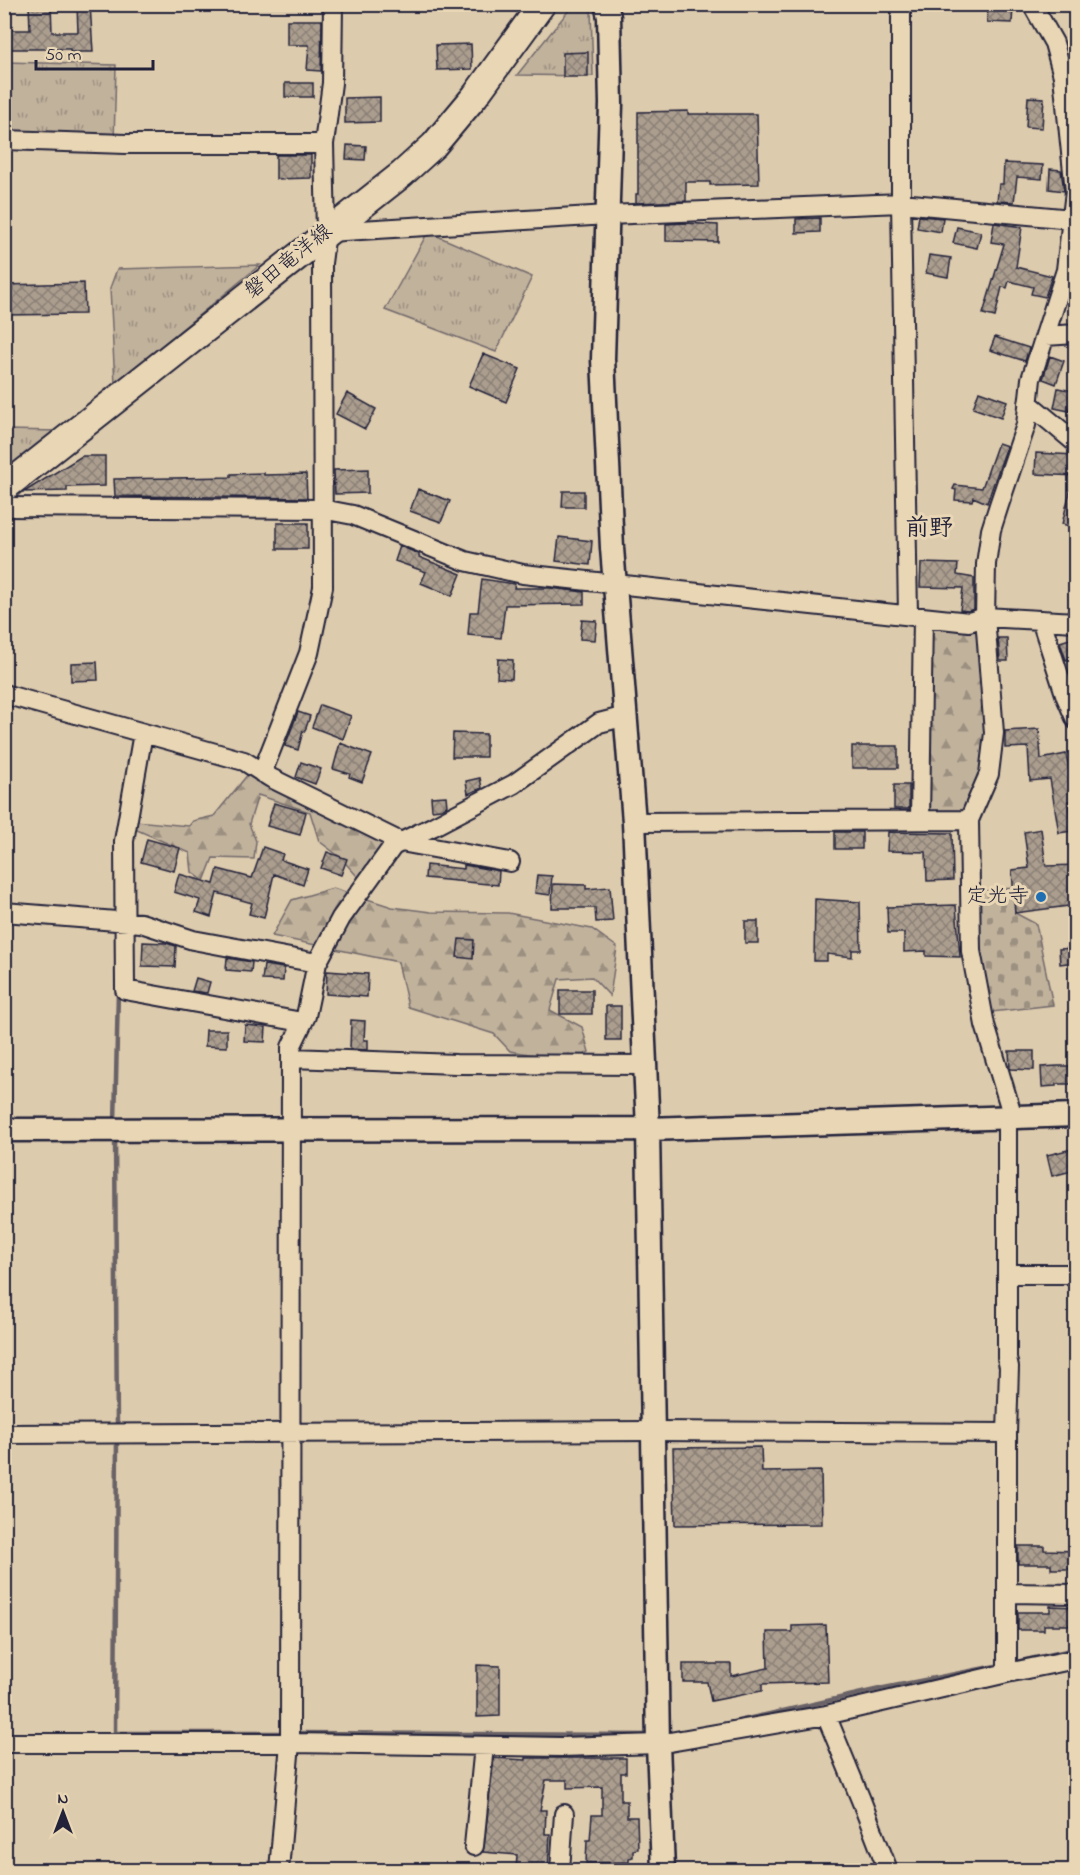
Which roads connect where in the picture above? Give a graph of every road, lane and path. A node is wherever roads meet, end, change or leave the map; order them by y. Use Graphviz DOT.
graph roads {
  1 [pos="333,4"];
  2 [pos="542,4"];
  3 [pos="606,4"];
  4 [pos="901,4"];
  5 [pos="1032,4"];
  6 [pos="1070,86"];
  7 [pos="4,140"];
  8 [pos="324,144"];
  9 [pos="1073,155"];
  10 [pos="901,203"];
  11 [pos="608,215"];
  12 [pos="1072,219"];
  13 [pos="326,232"];
  14 [pos="1076,333"];
  15 [pos="1045,336"];
  16 [pos="1028,403"];
  17 [pos="1076,444"];
  18 [pos="4,488"];
  19 [pos="4,507"];
  20 [pos="322,509"];
  21 [pos="615,585"];
  22 [pos="916,616"];
  23 [pos="985,617"];
  24 [pos="1041,620"];
  25 [pos="1076,622"];
  26 [pos="4,694"];
  27 [pos="626,716"];
  28 [pos="1076,720"];
  29 [pos="143,733"];
  30 [pos="262,772"];
  31 [pos="920,820"];
  32 [pos="969,820"];
  33 [pos="634,822"];
  34 [pos="401,842"];
  35 [pos="510,862"];
  36 [pos="4,912"];
  37 [pos="125,921"];
  38 [pos="317,963"];
  39 [pos="302,1022"];
  40 [pos="291,1058"];
  41 [pos="645,1065"];
  42 [pos="1076,1114"];
  43 [pos="1010,1117"];
  44 [pos="648,1129"];
  45 [pos="4,1130"];
  46 [pos="290,1130"];
  47 [pos="1007,1274"];
  48 [pos="1076,1274"];
  49 [pos="653,1431"];
  50 [pos="290,1433"];
  51 [pos="1007,1433"];
  52 [pos="4,1434"];
  53 [pos="1007,1593"];
  54 [pos="1076,1594"];
  55 [pos="1076,1659"];
  56 [pos="1007,1666"];
  57 [pos="826,1715"];
  58 [pos="658,1735"];
  59 [pos="4,1743"];
  60 [pos="290,1743"];
  61 [pos="484,1746"];
  62 [pos="564,1814"];
  63 [pos="474,1846"];
  64 [pos="279,1870"];
  65 [pos="560,1870"];
  66 [pos="663,1870"];
  67 [pos="888,1870"];
  1 -- 8 [label="street"];
  2 -- 13 [label="main road, 磐田竜洋線"];
  3 -- 11 [label="street"];
  4 -- 10 [label="street"];
  5 -- 6 [label="street"];
  6 -- 9 [label="street"];
  7 -- 8 [label="street"];
  8 -- 13 [label="street"];
  9 -- 12 [label="street"];
  10 -- 11 [label="street"];
  10 -- 12 [label="street"];
  10 -- 22 [label="street"];
  11 -- 13 [label="street"];
  11 -- 21 [label="street"];
  12 -- 15 [label="street"];
  13 -- 18 [label="main road, 磐田竜洋線"];
  13 -- 20 [label="street"];
  14 -- 15 [label="street"];
  15 -- 16 [label="street"];
  16 -- 17 [label="street"];
  16 -- 23 [label="street"];
  19 -- 20 [label="street"];
  20 -- 21 [label="street"];
  20 -- 30 [label="street"];
  21 -- 22 [label="street"];
  21 -- 27 [label="street"];
  22 -- 23 [label="street"];
  22 -- 31 [label="street"];
  23 -- 24 [label="street"];
  23 -- 32 [label="street"];
  24 -- 25 [label="street"];
  24 -- 28 [label="street"];
  26 -- 29 [label="street"];
  27 -- 33 [label="street"];
  27 -- 34 [label="street"];
  29 -- 30 [label="street"];
  29 -- 37 [label="street"];
  30 -- 34 [label="street"];
  31 -- 32 [label="street"];
  31 -- 33 [label="street"];
  32 -- 43 [label="street"];
  33 -- 41 [label="street"];
  34 -- 35 [label="street"];
  34 -- 38 [label="street"];
  36 -- 37 [label="street"];
  37 -- 38 [label="street"];
  37 -- 39 [label="street"];
  38 -- 39 [label="street"];
  39 -- 40 [label="street"];
  40 -- 41 [label="street"];
  40 -- 46 [label="street"];
  41 -- 44 [label="street"];
  42 -- 43 [label="street"];
  43 -- 44 [label="street"];
  43 -- 47 [label="street"];
  44 -- 46 [label="street"];
  44 -- 49 [label="street"];
  45 -- 46 [label="street"];
  46 -- 50 [label="street"];
  47 -- 48 [label="street"];
  47 -- 51 [label="street"];
  49 -- 50 [label="street"];
  49 -- 51 [label="street"];
  49 -- 58 [label="street"];
  50 -- 52 [label="street"];
  50 -- 60 [label="street"];
  51 -- 53 [label="street"];
  53 -- 54 [label="street"];
  53 -- 56 [label="street"];
  55 -- 56 [label="street"];
  56 -- 57 [label="street"];
  57 -- 58 [label="street"];
  57 -- 67 [label="street"];
  58 -- 61 [label="street"];
  58 -- 66 [label="street"];
  59 -- 60 [label="street"];
  60 -- 61 [label="street"];
  60 -- 64 [label="street"];
  61 -- 63 [label="street"];
  62 -- 65 [label="street"];
}
